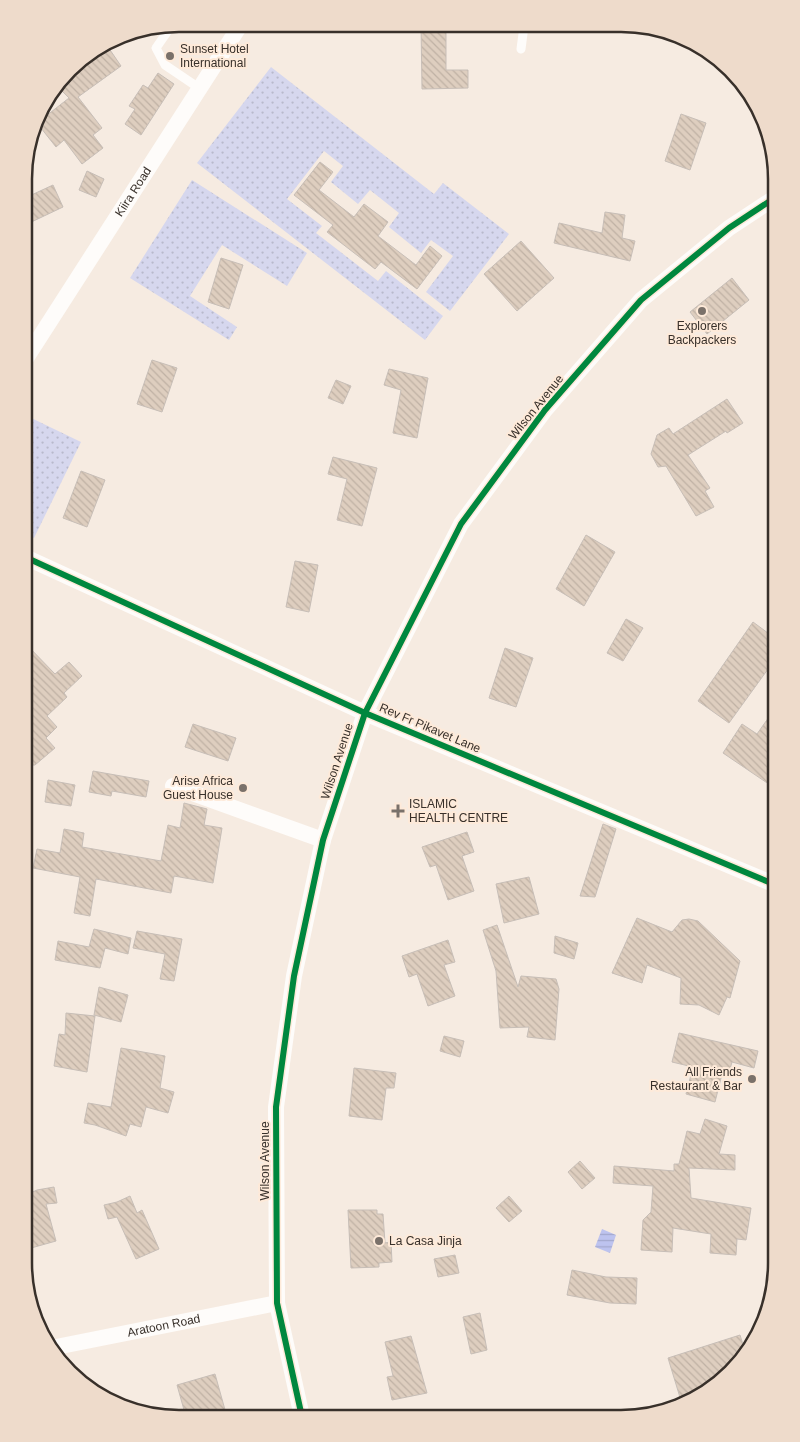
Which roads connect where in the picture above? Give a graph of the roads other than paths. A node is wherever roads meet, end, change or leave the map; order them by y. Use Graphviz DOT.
graph roads {
  1 [pos="166,33"];
  2 [pos="235,33"];
  3 [pos="523,33"];
  4 [pos="521,49"];
  5 [pos="199,88"];
  6 [pos="768,203"];
  7 [pos="33,347"];
  8 [pos="33,561"];
  9 [pos="364,713"];
  10 [pos="173,786"];
  11 [pos="323,840"];
  12 [pos="767,881"];
  13 [pos="277,1303"];
  14 [pos="59,1346"];
  15 [pos="300,1410"];
  1 -- 5 [label="lane"];
  2 -- 5 [label="street, Kiira Road"];
  3 -- 4 [label="lane"];
  5 -- 7 [label="street, Kiira Road"];
  6 -- 9 [label="street, Wilson Avenue"];
  8 -- 9 [label="street, Rev Fr Pikavet Lane"];
  9 -- 11 [label="street, Wilson Avenue"];
  9 -- 12 [label="street, Rev Fr Pikavet Lane"];
  10 -- 11 [label="street"];
  11 -- 13 [label="street, Wilson Avenue"];
  13 -- 14 [label="street, Aratoon Road"];
  13 -- 15 [label="street, Wilson Avenue"];
}
